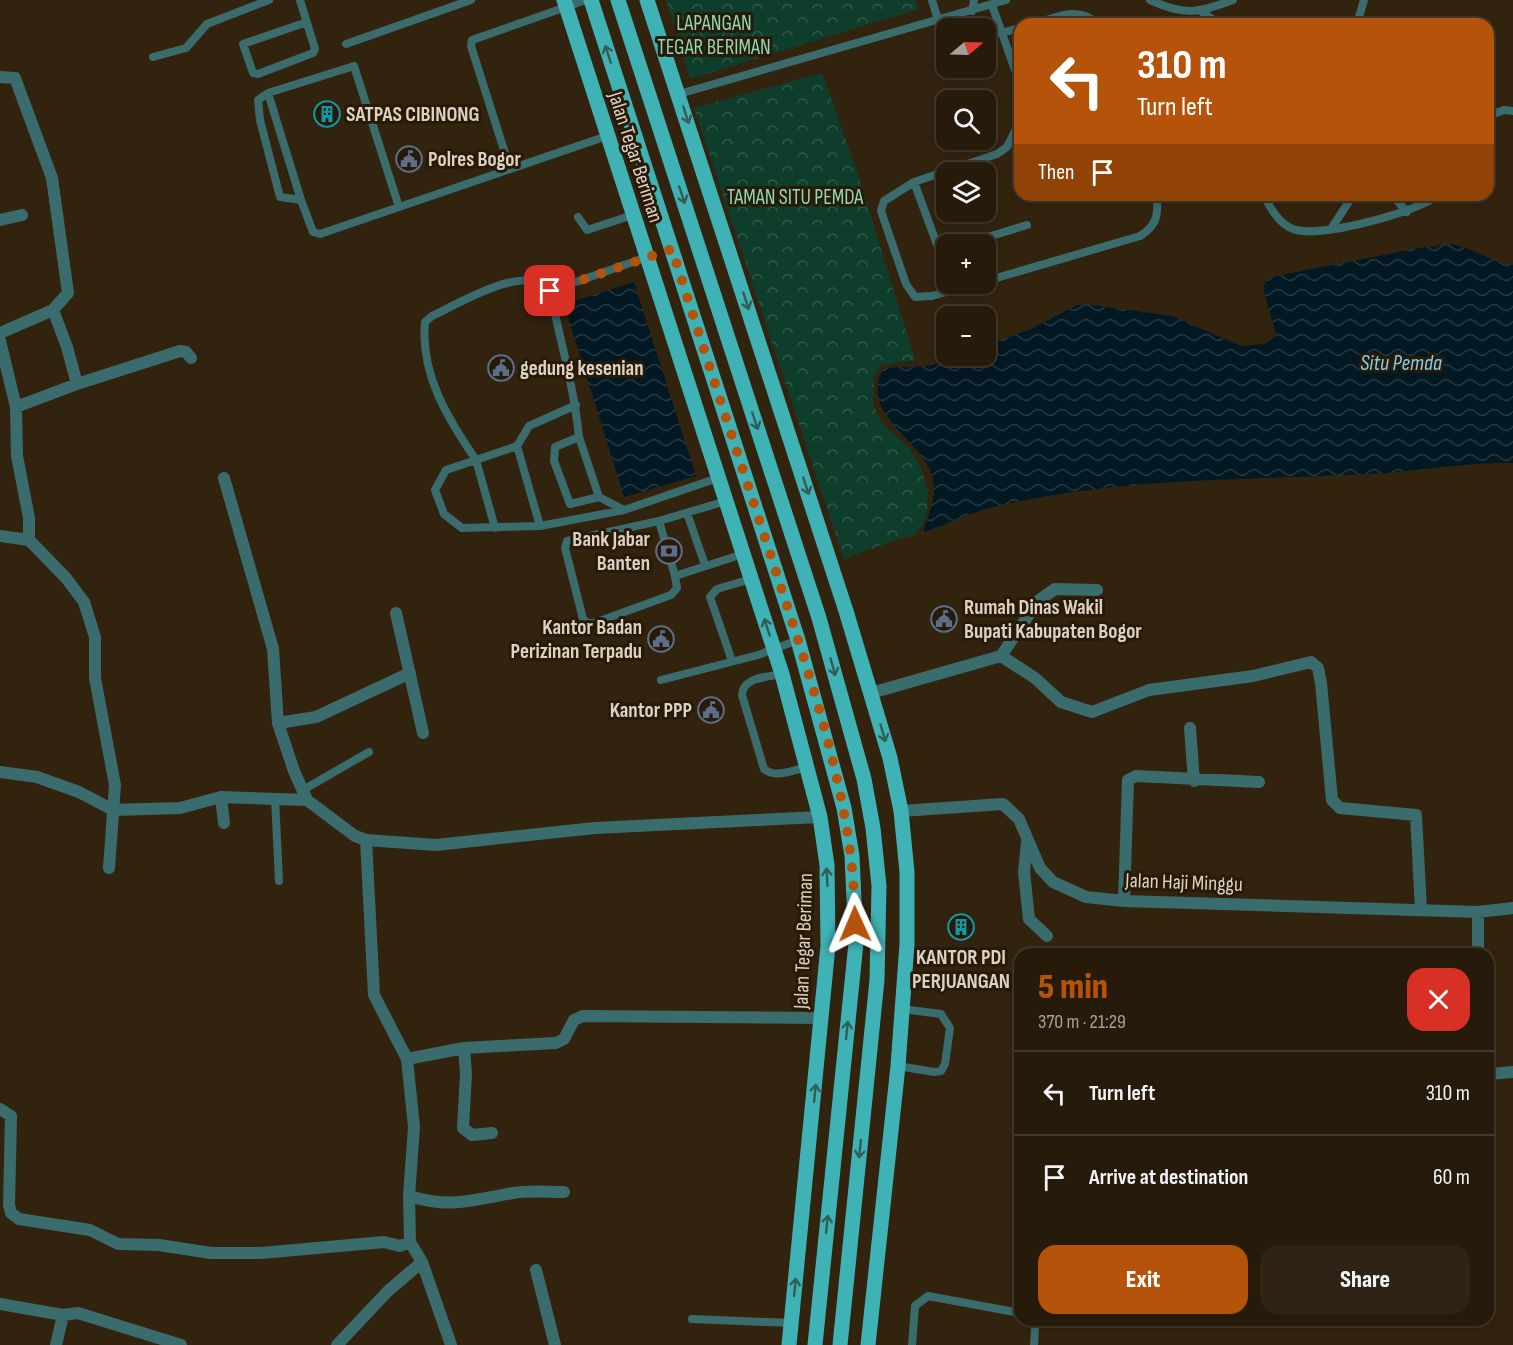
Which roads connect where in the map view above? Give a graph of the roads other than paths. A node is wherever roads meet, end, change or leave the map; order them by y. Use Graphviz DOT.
graph roads {
  1 [pos="269,0"];
  2 [pos="300,0"];
  3 [pos="471,0"];
  4 [pos="586,0"];
  5 [pos="591,0"];
  6 [pos="618,0"];
  7 [pos="647,0"];
  8 [pos="932,0"];
  9 [pos="974,0"];
  10 [pos="1006,0"];
  11 [pos="1150,0"];
  12 [pos="1233,0"];
  13 [pos="1364,0"];
  14 [pos="565,3"];
  15 [pos="992,5"];
  16 [pos="972,11"];
  17 [pos="1202,12"];
  18 [pos="937,18"];
  19 [pos="946,18"];
  20 [pos="1055,18"];
  21 [pos="1088,18"];
  22 [pos="1211,18"];
  23 [pos="1360,18"];
  24 [pos="936,21"];
  25 [pos="307,22"];
  26 [pos="1014,30"];
  27 [pos="1001,33"];
  28 [pos="346,44"];
  29 [pos="153,57"];
  30 [pos="1014,68"];
  31 [pos="0,77"];
  32 [pos="268,93"];
  33 [pos="679,94"];
  34 [pos="1513,111"];
  35 [pos="1494,114"];
  36 [pos="1014,132"];
  37 [pos="607,136"];
  38 [pos="510,169"];
  39 [pos="914,182"];
  40 [pos="301,200"];
  41 [pos="1157,201"];
  42 [pos="1267,201"];
  43 [pos="1397,201"];
  44 [pos="1428,201"];
  45 [pos="1348,203"];
  46 [pos="399,207"];
  47 [pos="1407,212"];
  48 [pos="22,214"];
  49 [pos="633,214"];
  50 [pos="578,217"];
  51 [pos="0,220"];
  52 [pos="1027,225"];
  53 [pos="1330,229"];
  54 [pos="936,234"];
  55 [pos="996,234"];
  56 [pos="672,249"];
  57 [pos="647,257"];
  58 [pos="996,278"];
  59 [pos="550,291"];
  60 [pos="936,291"];
  61 [pos="52,310"];
  62 [pos="0,333"];
  63 [pos="0,341"];
  64 [pos="191,358"];
  65 [pos="741,381"];
  66 [pos="76,384"];
  67 [pos="717,389"];
  68 [pos="576,405"];
  69 [pos="16,407"];
  70 [pos="579,437"];
  71 [pos="517,446"];
  72 [pos="476,460"];
  73 [pos="224,478"];
  74 [pos="718,478"];
  75 [pos="599,497"];
  76 [pos="726,501"];
  77 [pos="624,510"];
  78 [pos="687,513"];
  79 [pos="659,521"];
  80 [pos="540,526"];
  81 [pos="495,528"];
  82 [pos="2,534"];
  83 [pos="29,540"];
  84 [pos="743,554"];
  85 [pos="705,566"];
  86 [pos="675,576"];
  87 [pos="751,579"];
  88 [pos="1097,590"];
  89 [pos="846,610"];
  90 [pos="396,613"];
  91 [pos="819,618"];
  92 [pos="798,640"];
  93 [pos="774,650"];
  94 [pos="1001,656"];
  95 [pos="732,661"];
  96 [pos="410,673"];
  97 [pos="782,674"];
  98 [pos="661,680"];
  99 [pos="871,693"];
  100 [pos="279,723"];
  101 [pos="1190,728"];
  102 [pos="423,734"];
  103 [pos="369,752"];
  104 [pos="808,767"];
  105 [pos="0,772"];
  106 [pos="1194,781"];
  107 [pos="1258,782"];
  108 [pos="305,795"];
  109 [pos="221,797"];
  110 [pos="275,798"];
  111 [pos="114,810"];
  112 [pos="901,811"];
  113 [pos="820,817"];
  114 [pos="224,823"];
  115 [pos="366,840"];
  116 [pos="1027,841"];
  117 [pos="109,868"];
  118 [pos="279,881"];
  119 [pos="1124,900"];
  120 [pos="1513,908"];
  121 [pos="1421,910"];
  122 [pos="1478,912"];
  123 [pos="1047,936"];
  124 [pos="1478,948"];
  125 [pos="902,1010"];
  126 [pos="822,1018"];
  127 [pos="464,1048"];
  128 [pos="407,1059"];
  129 [pos="898,1066"];
  130 [pos="1513,1072"];
  131 [pos="1494,1074"];
  132 [pos="0,1109"];
  133 [pos="492,1133"];
  134 [pos="564,1192"];
  135 [pos="409,1196"];
  136 [pos="410,1242"];
  137 [pos="422,1262"];
  138 [pos="537,1270"];
  139 [pos="0,1304"];
  140 [pos="1014,1312"];
  141 [pos="63,1315"];
  142 [pos="692,1319"];
  143 [pos="792,1323"];
  144 [pos="1034,1326"];
  145 [pos="56,1345"];
  146 [pos="181,1345"];
  147 [pos="337,1345"];
  148 [pos="451,1345"];
  149 [pos="555,1345"];
  150 [pos="789,1345"];
  151 [pos="815,1345"];
  152 [pos="840,1345"];
  153 [pos="868,1345"];
  154 [pos="912,1345"];
  155 [pos="1034,1345"];
  1 -- 29 [label="lane"];
  2 -- 25 [label="lane"];
  3 -- 28 [label="lane"];
  4 -- 14 [label="lane"];
  56 -- 5 [label="main road, Jalan Tegar Beriman, one-way"];
  6 -- 65 [label="main road, Jalan Tegar Beriman, one-way"];
  7 -- 33 [label="main road"];
  8 -- 18 [label="lane"];
  9 -- 16 [label="lane"];
  10 -- 15 [label="lane"];
  11 -- 17 [label="lane"];
  12 -- 17 [label="lane"];
  13 -- 23 [label="lane"];
  14 -- 37 [label="main road, Jalan Tegar Beriman"];
  14 -- 38 [label="lane"];
  15 -- 16 [label="lane"];
  15 -- 27 [label="lane"];
  16 -- 19 [label="lane"];
  17 -- 22 [label="lane"];
  20 -- 21 [label="lane"];
  24 -- 33 [label="lane"];
  25 -- 25 [label="lane"];
  26 -- 27 [label="lane"];
  27 -- 30 [label="lane"];
  31 -- 61 [label="street"];
  32 -- 40 [label="lane"];
  32 -- 40 [label="lane"];
  32 -- 46 [label="lane"];
  33 -- 89 [label="main road, one-way"];
  34 -- 35 [label="lane"];
  36 -- 39 [label="lane"];
  37 -- 38 [label="lane"];
  37 -- 49 [label="main road, Jalan Tegar Beriman"];
  38 -- 46 [label="lane"];
  39 -- 54 [label="lane"];
  39 -- 60 [label="lane"];
  40 -- 46 [label="lane"];
  41 -- 58 [label="lane"];
  42 -- 53 [label="lane"];
  43 -- 47 [label="lane"];
  44 -- 47 [label="lane"];
  45 -- 53 [label="lane"];
  47 -- 53 [label="lane"];
  48 -- 51 [label="street"];
  49 -- 50 [label="lane"];
  49 -- 57 [label="main road, Jalan Tegar Beriman"];
  52 -- 55 [label="lane"];
  56 -- 57 [label="main road"];
  56 -- 67 [label="main road, Jalan Tegar Beriman"];
  57 -- 59 [label="lane"];
  57 -- 74 [label="main road, Jalan Tegar Beriman"];
  59 -- 68 [label="lane"];
  59 -- 72 [label="lane"];
  61 -- 62 [label="street"];
  61 -- 66 [label="street"];
  63 -- 69 [label="street"];
  64 -- 66 [label="street"];
  65 -- 67 [label="main road"];
  65 -- 91 [label="main road, Jalan Tegar Beriman, one-way"];
  66 -- 69 [label="street"];
  67 -- 92 [label="main road, Jalan Tegar Beriman"];
  68 -- 70 [label="lane"];
  68 -- 71 [label="lane"];
  69 -- 83 [label="street"];
  70 -- 75 [label="lane"];
  70 -- 75 [label="lane"];
  71 -- 72 [label="lane"];
  71 -- 80 [label="lane"];
  72 -- 81 [label="lane"];
  72 -- 81 [label="lane"];
  73 -- 100 [label="street"];
  74 -- 76 [label="main road, Jalan Tegar Beriman"];
  74 -- 77 [label="lane"];
  75 -- 77 [label="lane"];
  76 -- 78 [label="lane"];
  76 -- 84 [label="main road, Jalan Tegar Beriman"];
  77 -- 80 [label="lane"];
  78 -- 79 [label="lane"];
  78 -- 85 [label="lane"];
  79 -- 86 [label="lane"];
  79 -- 86 [label="lane"];
  80 -- 81 [label="lane"];
  82 -- 83 [label="street"];
  83 -- 111 [label="street"];
  84 -- 85 [label="lane"];
  84 -- 87 [label="main road, Jalan Tegar Beriman"];
  85 -- 86 [label="lane"];
  93 -- 87 [label="main road, Jalan Tegar Beriman, one-way"];
  87 -- 95 [label="lane"];
  88 -- 94 [label="street"];
  89 -- 91 [label="main road"];
  89 -- 99 [label="main road"];
  90 -- 96 [label="street"];
  91 -- 152 [label="main road, Jalan Tegar Beriman, one-way"];
  92 -- 93 [label="lane"];
  151 -- 92 [label="main road, Jalan Tegar Beriman, one-way"];
  93 -- 95 [label="lane"];
  93 -- 97 [label="main road, Jalan Tegar Beriman"];
  94 -- 99 [label="street"];
  94 -- 121 [label="street"];
  95 -- 98 [label="lane"];
  96 -- 100 [label="street"];
  96 -- 102 [label="street"];
  97 -- 104 [label="main road, Jalan Tegar Beriman"];
  97 -- 104 [label="lane"];
  99 -- 112 [label="main road, one-way"];
  100 -- 108 [label="street"];
  101 -- 106 [label="street"];
  103 -- 108 [label="lane"];
  104 -- 113 [label="main road, Jalan Tegar Beriman"];
  105 -- 111 [label="street"];
  106 -- 107 [label="street"];
  106 -- 119 [label="street"];
  108 -- 110 [label="street"];
  108 -- 115 [label="street"];
  109 -- 110 [label="street"];
  109 -- 111 [label="street"];
  109 -- 114 [label="street"];
  110 -- 118 [label="lane"];
  111 -- 117 [label="street"];
  112 -- 116 [label="street, Jalan Haji Minggu"];
  112 -- 125 [label="main road"];
  113 -- 115 [label="street"];
  126 -- 113 [label="main road, Jalan Tegar Beriman, one-way"];
  115 -- 128 [label="street"];
  116 -- 119 [label="street, Jalan Haji Minggu"];
  116 -- 123 [label="street"];
  119 -- 121 [label="street, Jalan Haji Minggu"];
  120 -- 122 [label="street, Jalan Haji Minggu"];
  121 -- 122 [label="street, Jalan Haji Minggu"];
  122 -- 124 [label="street"];
  125 -- 129 [label="main road"];
  125 -- 129 [label="lane"];
  126 -- 127 [label="street"];
  143 -- 126 [label="main road, Jalan Tegar Beriman, one-way"];
  127 -- 128 [label="street"];
  127 -- 133 [label="street"];
  128 -- 135 [label="street"];
  129 -- 153 [label="main road"];
  130 -- 131 [label="street"];
  132 -- 136 [label="street"];
  134 -- 135 [label="street"];
  135 -- 136 [label="street"];
  136 -- 137 [label="street"];
  137 -- 147 [label="street"];
  137 -- 148 [label="street"];
  138 -- 149 [label="street"];
  139 -- 141 [label="street"];
  140 -- 154 [label="lane"];
  141 -- 145 [label="street"];
  141 -- 146 [label="street"];
  142 -- 143 [label="lane"];
  143 -- 150 [label="main road, Jalan Tegar Beriman"];
  144 -- 155 [label="lane"];
}
